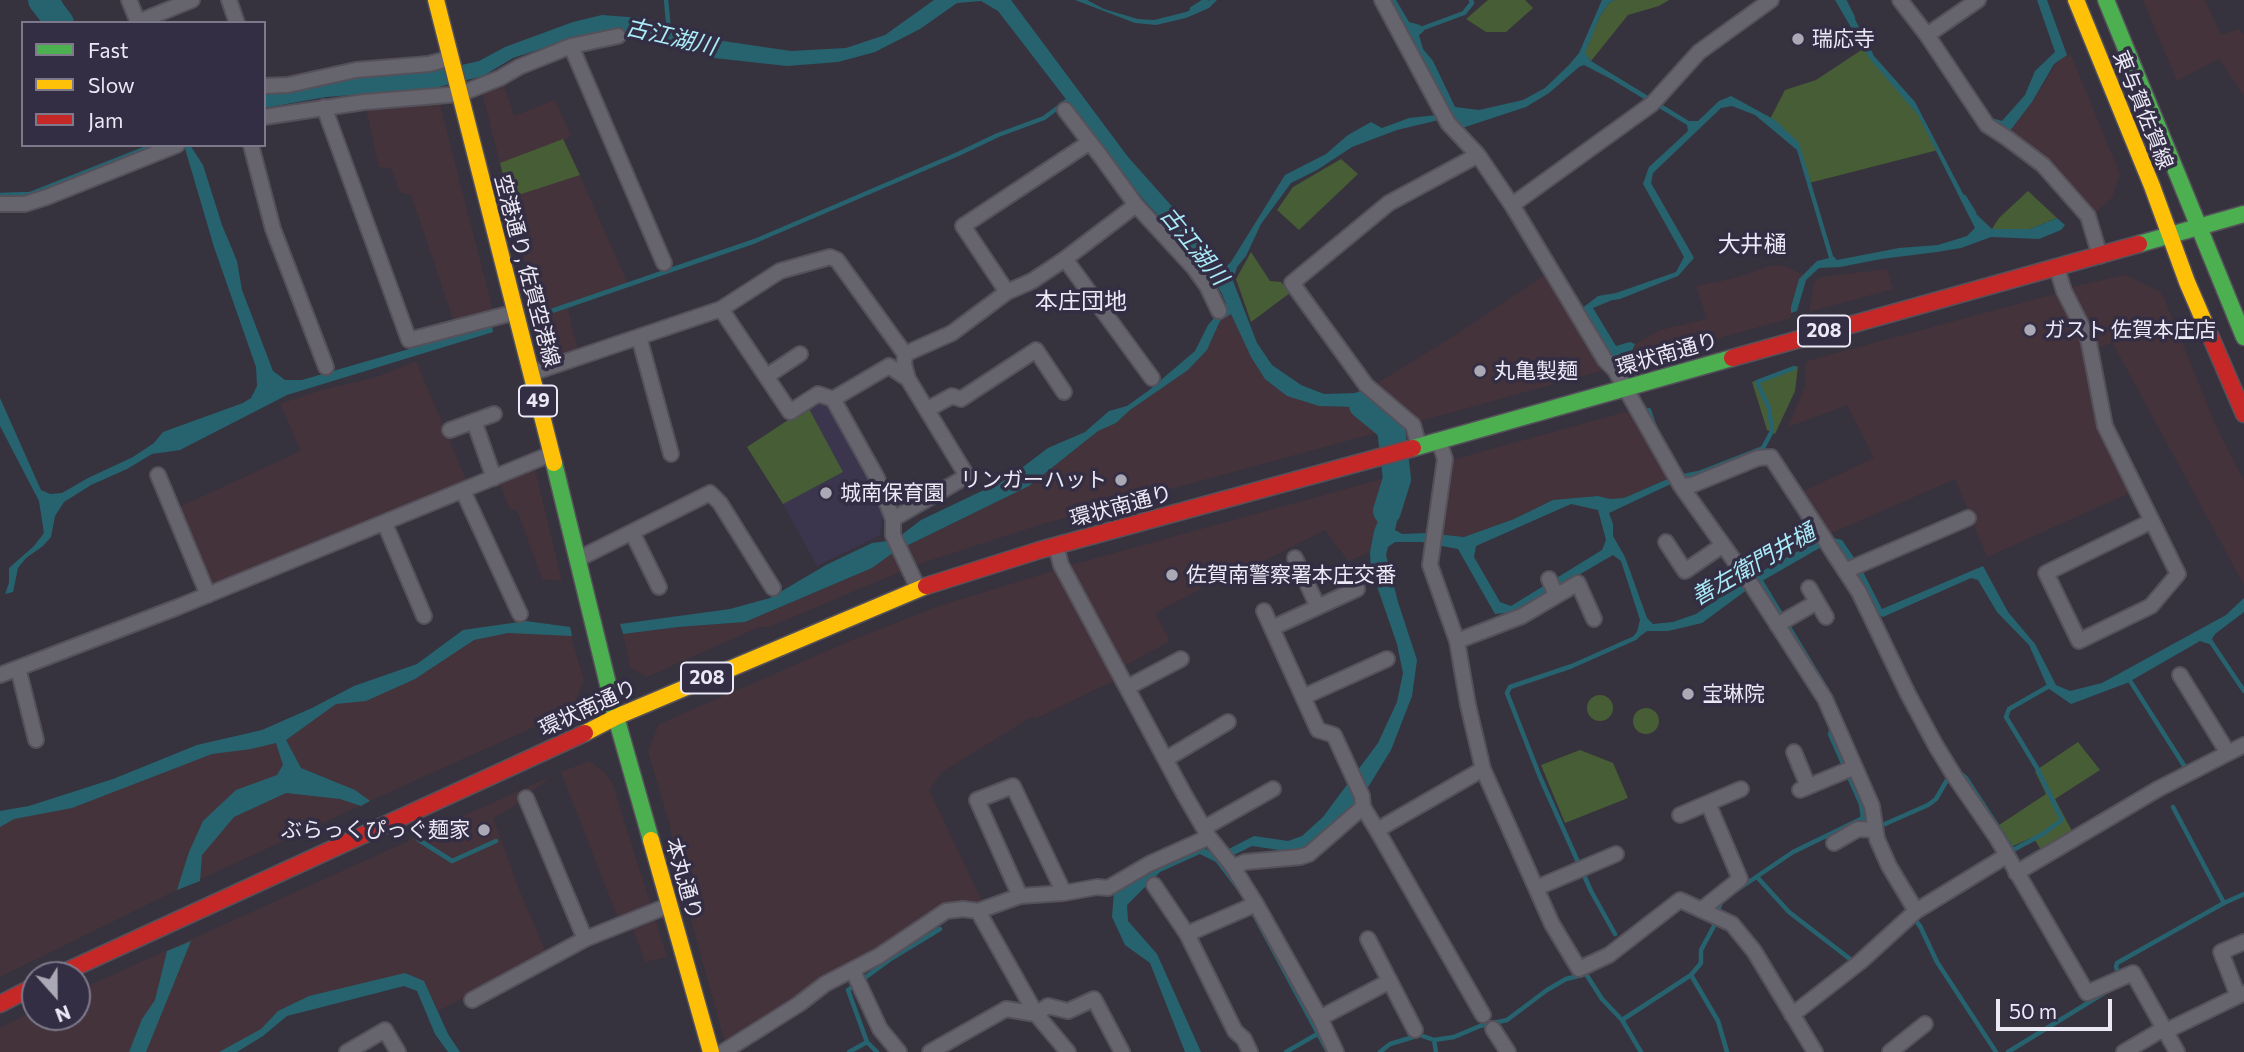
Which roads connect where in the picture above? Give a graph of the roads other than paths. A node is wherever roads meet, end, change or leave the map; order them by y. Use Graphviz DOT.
graph roads {
  1 [pos="129,0"];
  2 [pos="192,0"];
  3 [pos="229,0"];
  4 [pos="436,0"];
  5 [pos="1382,0"];
  6 [pos="1771,0"];
  7 [pos="1900,0"];
  8 [pos="1978,0"];
  9 [pos="2076,0"];
  10 [pos="2106,0"];
  11 [pos="138,21"];
  12 [pos="140,21"];
  13 [pos="236,21"];
  14 [pos="1931,31"];
  15 [pos="618,36"];
  16 [pos="570,46"];
  17 [pos="452,61"];
  18 [pos="266,86"];
  19 [pos="459,90"];
  20 [pos="324,107"];
  21 [pos="1065,110"];
  22 [pos="266,117"];
  23 [pos="1090,142"];
  24 [pos="172,147"];
  25 [pos="252,147"];
  26 [pos="1478,155"];
  27 [pos="0,204"];
  28 [pos="1136,205"];
  29 [pos="1512,205"];
  30 [pos="2244,214"];
  31 [pos="2199,228"];
  32 [pos="2170,236"];
  33 [pos="2100,256"];
  34 [pos="1065,259"];
  35 [pos="664,263"];
  36 [pos="2057,268"];
  37 [pos="1007,292"];
  38 [pos="721,309"];
  39 [pos="1219,311"];
  40 [pos="516,312"];
  41 [pos="639,337"];
  42 [pos="2244,337"];
  43 [pos="800,354"];
  44 [pos="905,354"];
  45 [pos="326,367"];
  46 [pos="532,373"];
  47 [pos="766,376"];
  48 [pos="1152,378"];
  49 [pos="908,379"];
  50 [pos="1625,388"];
  51 [pos="1064,392"];
  52 [pos="833,399"];
  53 [pos="928,409"];
  54 [pos="494,414"];
  55 [pos="2244,414"];
  56 [pos="474,421"];
  57 [pos="450,430"];
  58 [pos="1439,441"];
  59 [pos="1412,448"];
  60 [pos="551,454"];
  61 [pos="671,454"];
  62 [pos="158,475"];
  63 [pos="494,478"];
  64 [pos="1678,481"];
  65 [pos="463,491"];
  66 [pos="1968,518"];
  67 [pos="893,519"];
  68 [pos="2152,521"];
  69 [pos="385,524"];
  70 [pos="632,532"];
  71 [pos="1666,542"];
  72 [pos="1056,545"];
  73 [pos="1723,545"];
  74 [pos="1295,558"];
  75 [pos="578,559"];
  76 [pos="1851,568"];
  77 [pos="1549,579"];
  78 [pos="659,587"];
  79 [pos="773,588"];
  80 [pos="918,588"];
  81 [pos="1809,588"];
  82 [pos="1357,589"];
  83 [pos="208,595"];
  84 [pos="1556,596"];
  85 [pos="1817,602"];
  86 [pos="1318,607"];
  87 [pos="1264,611"];
  88 [pos="520,614"];
  89 [pos="424,616"];
  90 [pos="1826,617"];
  91 [pos="1594,619"];
  92 [pos="1783,622"];
  93 [pos="1272,628"];
  94 [pos="1457,641"];
  95 [pos="1181,659"];
  96 [pos="1387,659"];
  97 [pos="6,670"];
  98 [pos="2180,676"];
  99 [pos="1128,687"];
  100 [pos="1303,697"];
  101 [pos="616,717"];
  102 [pos="1228,722"];
  103 [pos="36,740"];
  104 [pos="2244,745"];
  105 [pos="1794,752"];
  106 [pos="2228,754"];
  107 [pos="1166,759"];
  108 [pos="1483,769"];
  109 [pos="1848,770"];
  110 [pos="1273,789"];
  111 [pos="1741,789"];
  112 [pos="526,798"];
  113 [pos="1363,802"];
  114 [pos="1708,803"];
  115 [pos="1680,815"];
  116 [pos="1377,830"];
  117 [pos="1875,830"];
  118 [pos="1206,833"];
  119 [pos="1834,843"];
  120 [pos="1615,854"];
  121 [pos="2006,856"];
  122 [pos="1227,859"];
  123 [pos="2016,873"];
  124 [pos="1154,885"];
  125 [pos="1536,888"];
  126 [pos="1064,893"];
  127 [pos="1020,896"];
  128 [pos="670,905"];
  129 [pos="1250,907"];
  130 [pos="978,911"];
  131 [pos="1912,914"];
  132 [pos="1712,915"];
  133 [pos="1187,934"];
  134 [pos="585,939"];
  135 [pos="1368,939"];
  136 [pos="2244,942"];
  137 [pos="86,961"];
  138 [pos="853,971"];
  139 [pos="1390,981"];
  140 [pos="21,993"];
  141 [pos="2241,994"];
  142 [pos="472,1000"];
  143 [pos="0,1004"];
  144 [pos="1036,1014"];
  145 [pos="1483,1015"];
  146 [pos="1792,1015"];
  147 [pos="1320,1018"];
  148 [pos="1925,1024"];
  149 [pos="1415,1030"];
  150 [pos="1493,1030"];
  151 [pos="2166,1031"];
  152 [pos="1897,1050"];
  153 [pos="347,1052"];
  154 [pos="398,1052"];
  155 [pos="711,1052"];
  156 [pos="723,1052"];
  157 [pos="899,1052"];
  158 [pos="930,1052"];
  159 [pos="1068,1052"];
  160 [pos="1122,1052"];
  161 [pos="1250,1052"];
  162 [pos="1336,1052"];
  163 [pos="1507,1052"];
  164 [pos="1815,1052"];
  165 [pos="2124,1052"];
  166 [pos="2177,1052"];
  1 -- 11 [label="street"];
  2 -- 12 [label="street"];
  3 -- 13 [label="street"];
  4 -- 17 [label="main road, 空港通り, 佐賀空港線 / 49"];
  5 -- 26 [label="street"];
  6 -- 29 [label="street"];
  7 -- 14 [label="street"];
  8 -- 14 [label="street"];
  9 -- 32 [label="main road, 東与賀佐賀線"];
  10 -- 31 [label="main road, 東与賀佐賀線"];
  14 -- 33 [label="street"];
  15 -- 16 [label="street"];
  16 -- 19 [label="street"];
  16 -- 35 [label="street"];
  17 -- 18 [label="street"];
  17 -- 19 [label="main road, 空港通り, 佐賀空港線 / 49"];
  19 -- 20 [label="street"];
  19 -- 40 [label="main road, 空港通り, 佐賀空港線 / 49"];
  20 -- 22 [label="street"];
  20 -- 40 [label="street"];
  21 -- 23 [label="street"];
  23 -- 28 [label="street"];
  23 -- 37 [label="street"];
  24 -- 27 [label="street"];
  25 -- 45 [label="street"];
  26 -- 29 [label="street"];
  26 -- 59 [label="street"];
  28 -- 34 [label="street"];
  28 -- 39 [label="street"];
  29 -- 50 [label="street"];
  30 -- 31 [label="main road, 環状南通り / 208"];
  31 -- 32 [label="main road, 環状南通り / 208"];
  31 -- 42 [label="main road, 東与賀佐賀線"];
  32 -- 33 [label="main road, 環状南通り / 208"];
  32 -- 55 [label="main road, 東与賀佐賀線"];
  33 -- 36 [label="main road, 環状南通り / 208"];
  34 -- 37 [label="street"];
  34 -- 48 [label="street"];
  36 -- 50 [label="main road, 環状南通り / 208"];
  36 -- 68 [label="street"];
  37 -- 44 [label="street"];
  38 -- 41 [label="street"];
  38 -- 44 [label="street"];
  38 -- 47 [label="street"];
  40 -- 46 [label="main road, 空港通り, 佐賀空港線 / 49"];
  41 -- 46 [label="street"];
  41 -- 61 [label="street"];
  43 -- 47 [label="street"];
  44 -- 49 [label="street"];
  46 -- 60 [label="main road, 空港通り, 佐賀空港線 / 49"];
  47 -- 52 [label="street"];
  49 -- 52 [label="street"];
  49 -- 53 [label="street"];
  50 -- 58 [label="main road, 環状南通り / 208"];
  50 -- 64 [label="street"];
  51 -- 53 [label="street"];
  52 -- 67 [label="street"];
  53 -- 67 [label="street"];
  54 -- 56 [label="street"];
  56 -- 57 [label="street"];
  56 -- 63 [label="street"];
  58 -- 59 [label="main road, 環状南通り / 208"];
  58 -- 94 [label="street"];
  59 -- 72 [label="main road, 環状南通り / 208"];
  60 -- 63 [label="street"];
  60 -- 75 [label="main road, 空港通り, 佐賀空港線 / 49"];
  62 -- 83 [label="street"];
  63 -- 65 [label="street"];
  64 -- 73 [label="street"];
  64 -- 76 [label="street"];
  65 -- 69 [label="street"];
  65 -- 88 [label="street"];
  66 -- 76 [label="street"];
  67 -- 80 [label="street"];
  68 -- 68 [label="street"];
  69 -- 83 [label="street"];
  69 -- 89 [label="street"];
  70 -- 75 [label="street"];
  70 -- 78 [label="street"];
  70 -- 79 [label="street"];
  71 -- 73 [label="street"];
  72 -- 80 [label="main road, 環状南通り / 208"];
  72 -- 99 [label="street"];
  73 -- 92 [label="street"];
  74 -- 86 [label="street"];
  75 -- 101 [label="main road, 空港通り, 佐賀空港線 / 49"];
  76 -- 121 [label="street"];
  77 -- 84 [label="street"];
  80 -- 101 [label="main road, 環状南通り / 208"];
  81 -- 85 [label="street"];
  82 -- 86 [label="street"];
  83 -- 97 [label="street"];
  84 -- 91 [label="street"];
  84 -- 94 [label="street"];
  85 -- 90 [label="street"];
  85 -- 92 [label="street"];
  86 -- 93 [label="street"];
  87 -- 93 [label="street"];
  92 -- 109 [label="street"];
  93 -- 100 [label="street"];
  94 -- 108 [label="street"];
  95 -- 99 [label="street"];
  96 -- 100 [label="street"];
  97 -- 103 [label="street"];
  98 -- 106 [label="street"];
  99 -- 107 [label="street"];
  100 -- 113 [label="street"];
  101 -- 128 [label="main road, 本丸通り / 49"];
  101 -- 137 [label="main road, 環状南通り / 208"];
  102 -- 107 [label="street"];
  104 -- 106 [label="street"];
  105 -- 109 [label="street"];
  106 -- 123 [label="street"];
  107 -- 118 [label="street"];
  108 -- 116 [label="street"];
  108 -- 125 [label="street"];
  109 -- 117 [label="street"];
  110 -- 118 [label="street"];
  111 -- 114 [label="street"];
  112 -- 134 [label="street"];
  113 -- 116 [label="street"];
  113 -- 122 [label="street"];
  114 -- 115 [label="street"];
  114 -- 132 [label="street"];
  116 -- 145 [label="street"];
  117 -- 119 [label="street"];
  117 -- 131 [label="street"];
  118 -- 122 [label="street"];
  118 -- 126 [label="street"];
  120 -- 125 [label="street"];
  121 -- 123 [label="street"];
  121 -- 131 [label="street"];
  122 -- 129 [label="street"];
  123 -- 151 [label="street"];
  124 -- 133 [label="street"];
  125 -- 132 [label="street"];
  126 -- 127 [label="street"];
  126 -- 127 [label="street"];
  127 -- 130 [label="street"];
  128 -- 134 [label="street"];
  128 -- 155 [label="main road, 本丸通り / 49"];
  129 -- 133 [label="street"];
  129 -- 147 [label="street"];
  130 -- 138 [label="street"];
  130 -- 144 [label="street"];
  131 -- 146 [label="street"];
  132 -- 146 [label="street"];
  133 -- 161 [label="street"];
  134 -- 142 [label="street"];
  135 -- 139 [label="street"];
  136 -- 141 [label="street"];
  138 -- 156 [label="street"];
  138 -- 157 [label="street"];
  139 -- 147 [label="street"];
  139 -- 149 [label="street"];
  140 -- 143 [label="main road"];
  141 -- 151 [label="street"];
  144 -- 158 [label="street"];
  144 -- 159 [label="street"];
  144 -- 160 [label="street"];
  146 -- 164 [label="street"];
  147 -- 162 [label="street"];
  148 -- 152 [label="street"];
  150 -- 163 [label="street"];
  151 -- 165 [label="street"];
  151 -- 166 [label="street"];
  153 -- 154 [label="street"];
}
